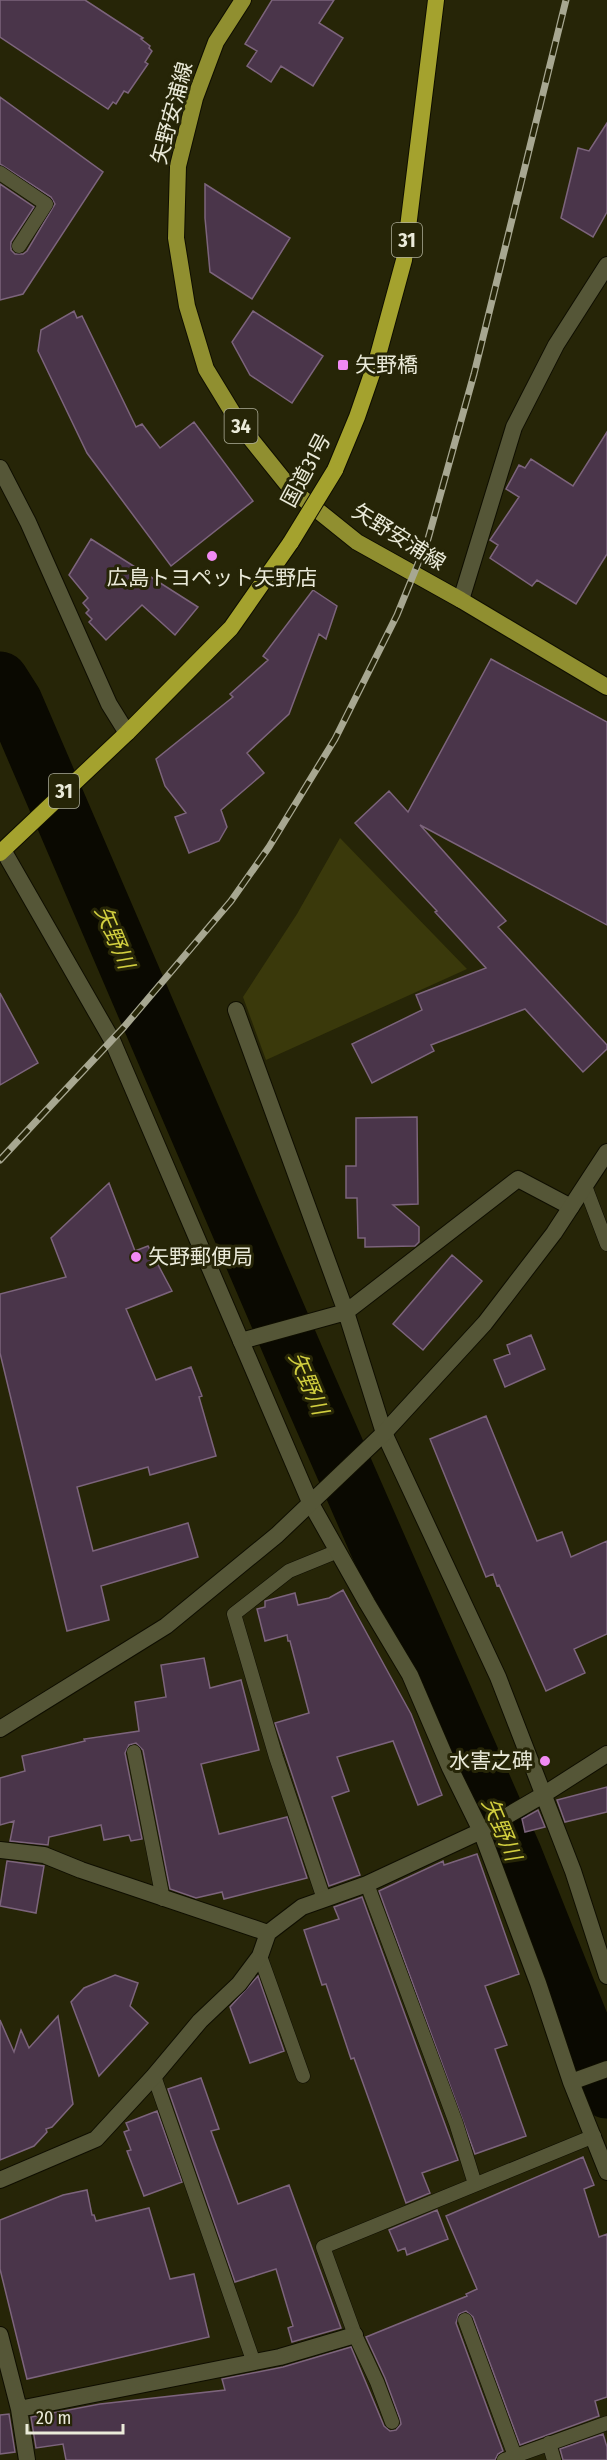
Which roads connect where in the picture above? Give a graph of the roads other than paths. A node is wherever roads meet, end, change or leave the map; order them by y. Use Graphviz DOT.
graph roads {
  1 [pos="243,0"];
  2 [pos="436,0"];
  3 [pos="0,173"];
  4 [pos="19,246"];
  5 [pos="607,265"];
  6 [pos="0,468"];
  7 [pos="461,600"];
  8 [pos="607,687"];
  9 [pos="127,733"];
  10 [pos="1,849"];
  11 [pos="236,1010"];
  12 [pos="607,1152"];
  13 [pos="585,1185"];
  14 [pos="571,1207"];
  15 [pos="607,1244"];
  16 [pos="346,1312"];
  17 [pos="241,1341"];
  18 [pos="379,1438"];
  19 [pos="315,1497"];
  20 [pos="338,1551"];
  21 [pos="0,1730"];
  22 [pos="134,1752"];
  23 [pos="607,1754"];
  24 [pos="536,1800"];
  25 [pos="486,1828"];
  26 [pos="0,1850"];
  27 [pos="367,1884"];
  28 [pos="163,1899"];
  29 [pos="324,1899"];
  30 [pos="268,1933"];
  31 [pos="260,1956"];
  32 [pos="607,1976"];
  33 [pos="607,2069"];
  34 [pos="154,2076"];
  35 [pos="303,2076"];
  36 [pos="576,2080"];
  37 [pos="594,2136"];
  38 [pos="607,2172"];
  39 [pos="0,2180"];
  40 [pos="475,2184"];
  41 [pos="465,2320"];
  42 [pos="0,2335"];
  43 [pos="355,2335"];
  44 [pos="254,2363"];
  45 [pos="19,2409"];
  46 [pos="392,2422"];
  47 [pos="607,2423"];
  48 [pos="549,2444"];
  49 [pos="510,2458"];
  50 [pos="27,2460"];
  51 [pos="554,2460"];
  1 -- 7 [label="main road, 矢野安浦線 / 34"];
  2 -- 9 [label="highway, 国道31号 / 31, bridge"];
  3 -- 4 [label="lane"];
  5 -- 7 [label="street"];
  6 -- 9 [label="street"];
  7 -- 8 [label="main road, 矢野安浦線 / 34"];
  9 -- 10 [label="highway, 国道31号 / 31"];
  10 -- 17 [label="street"];
  11 -- 16 [label="street"];
  12 -- 13 [label="street"];
  13 -- 14 [label="street"];
  13 -- 15 [label="lane"];
  14 -- 16 [label="street"];
  14 -- 18 [label="street"];
  16 -- 17 [label="street"];
  16 -- 18 [label="street"];
  17 -- 19 [label="street"];
  18 -- 19 [label="street"];
  18 -- 24 [label="street"];
  19 -- 20 [label="street"];
  19 -- 21 [label="street"];
  20 -- 25 [label="street"];
  20 -- 29 [label="lane"];
  22 -- 28 [label="lane"];
  23 -- 24 [label="street"];
  24 -- 25 [label="street"];
  24 -- 32 [label="street"];
  25 -- 27 [label="street"];
  25 -- 36 [label="street"];
  26 -- 28 [label="street"];
  27 -- 29 [label="street"];
  27 -- 40 [label="lane"];
  28 -- 30 [label="street"];
  29 -- 30 [label="street"];
  30 -- 31 [label="street"];
  31 -- 34 [label="street"];
  31 -- 35 [label="lane"];
  33 -- 36 [label="street"];
  34 -- 39 [label="street"];
  34 -- 44 [label="lane"];
  36 -- 37 [label="street"];
  37 -- 38 [label="street"];
  37 -- 40 [label="lane"];
  40 -- 43 [label="lane"];
  41 -- 49 [label="lane"];
  42 -- 45 [label="street"];
  43 -- 44 [label="street"];
  43 -- 46 [label="lane"];
  44 -- 45 [label="street"];
  45 -- 50 [label="street"];
  47 -- 48 [label="lane"];
  48 -- 49 [label="lane"];
  48 -- 51 [label="lane"];
}
